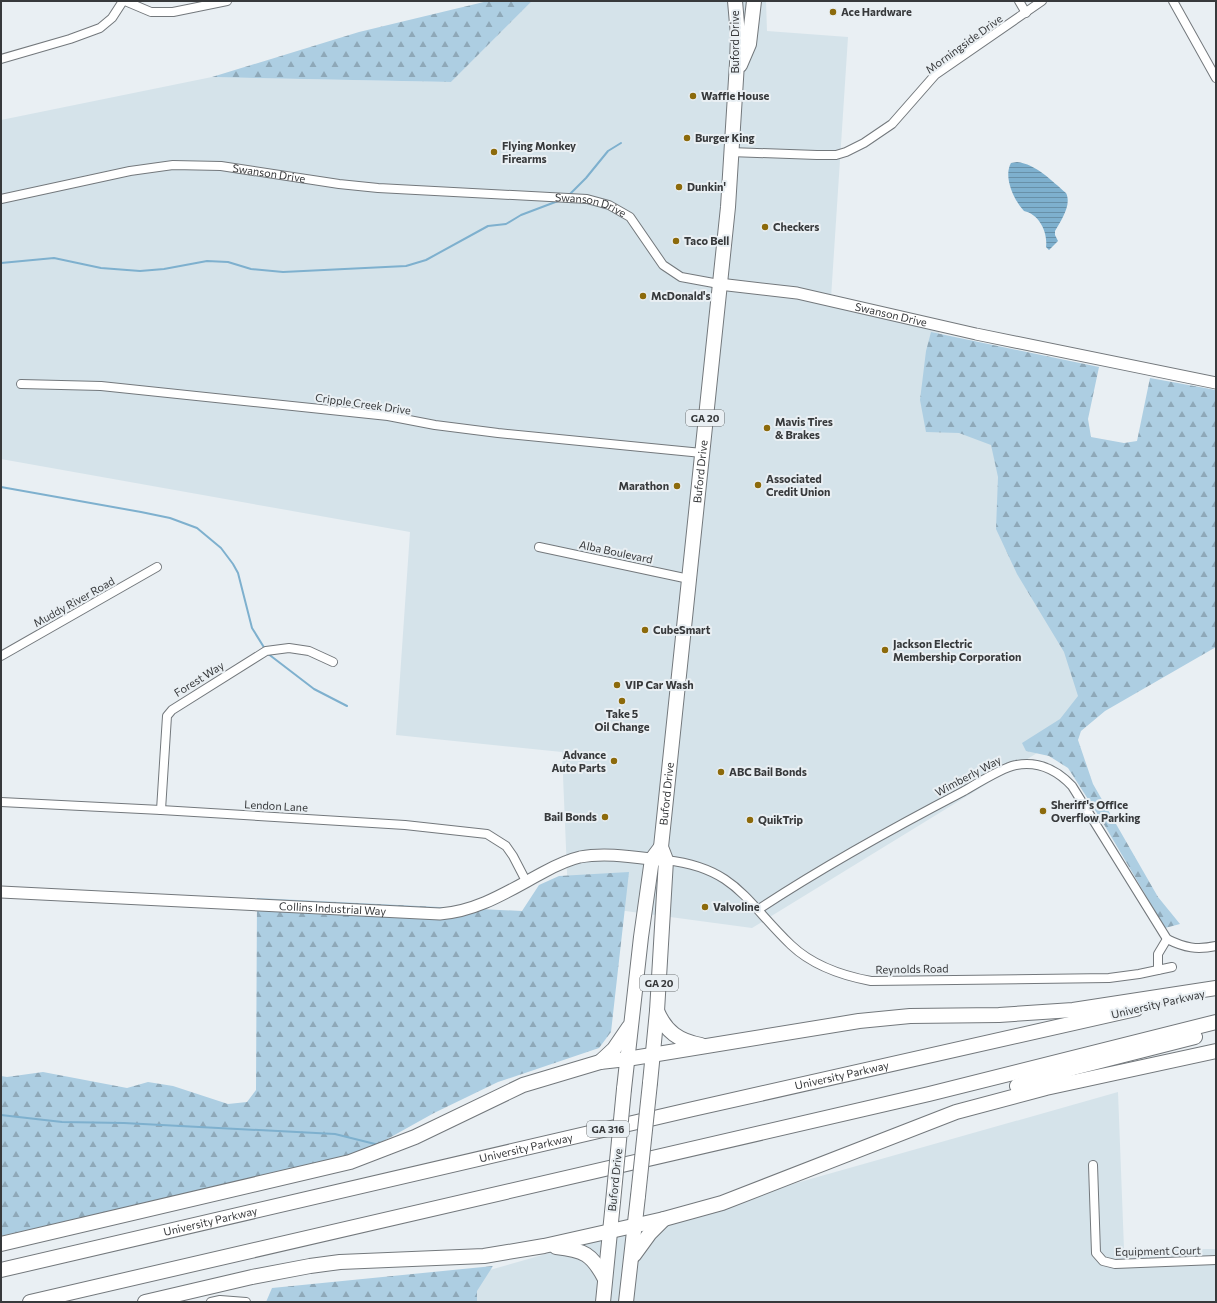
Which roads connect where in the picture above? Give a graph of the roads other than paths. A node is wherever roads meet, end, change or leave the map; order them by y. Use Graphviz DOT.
graph roads {
  1 [pos="124,1"];
  2 [pos="227,1"];
  3 [pos="735,1"];
  4 [pos="754,1"];
  5 [pos="1019,1"];
  6 [pos="1042,1"];
  7 [pos="1173,1"];
  8 [pos="1026,13"];
  9 [pos="1,59"];
  10 [pos="736,74"];
  11 [pos="1216,78"];
  12 [pos="730,152"];
  13 [pos="1,199"];
  14 [pos="719,284"];
  15 [pos="1216,382"];
  16 [pos="21,384"];
  17 [pos="702,453"];
  18 [pos="539,547"];
  19 [pos="157,567"];
  20 [pos="689,579"];
  21 [pos="1,656"];
  22 [pos="332,662"];
  23 [pos="1,802"];
  24 [pos="161,810"];
  25 [pos="659,860"];
  26 [pos="526,881"];
  27 [pos="1,892"];
  28 [pos="759,909"];
  29 [pos="1167,939"];
  30 [pos="1216,946"];
  31 [pos="1172,967"];
  32 [pos="1158,970"];
  33 [pos="1216,990"];
  34 [pos="657,1011"];
  35 [pos="1216,1022"];
  36 [pos="631,1025"];
  37 [pos="1216,1032"];
  38 [pos="707,1046"];
  39 [pos="1216,1051"];
  40 [pos="653,1055"];
  41 [pos="627,1060"];
  42 [pos="600,1062"];
  43 [pos="956,1112"];
  44 [pos="1093,1165"];
  45 [pos="664,1219"];
  46 [pos="636,1225"];
  47 [pos="610,1231"];
  48 [pos="1,1244"];
  49 [pos="544,1246"];
  50 [pos="1216,1260"];
  51 [pos="631,1261"];
  52 [pos="1,1270"];
  53 [pos="605,1280"];
  54 [pos="30,1302"];
  55 [pos="145,1302"];
  56 [pos="211,1302"];
  57 [pos="246,1302"];
  58 [pos="603,1302"];
  59 [pos="626,1302"];
  1 -- 2 [label="street"];
  1 -- 9 [label="street"];
  3 -- 10 [label="highway, Buford Drive / GA 20"];
  4 -- 10 [label="highway"];
  5 -- 8 [label="street"];
  6 -- 8 [label="street, Morningside Drive"];
  7 -- 11 [label="street"];
  8 -- 12 [label="street, Morningside Drive"];
  10 -- 12 [label="highway, Buford Drive / GA 20"];
  12 -- 14 [label="highway, Buford Drive / GA 20"];
  13 -- 14 [label="street, Swanson Drive"];
  14 -- 15 [label="street, Swanson Drive"];
  14 -- 17 [label="highway, Buford Drive / GA 20"];
  16 -- 17 [label="street, Cripple Creek Drive"];
  17 -- 20 [label="highway, Buford Drive / GA 20"];
  18 -- 20 [label="street, Alba Boulevard"];
  19 -- 21 [label="street, Muddy River Road"];
  20 -- 25 [label="highway, Buford Drive / GA 20"];
  22 -- 24 [label="street, Forest Way"];
  23 -- 24 [label="street, Lendon Lane"];
  24 -- 26 [label="street, Lendon Lane"];
  25 -- 26 [label="street, Collins Industrial Way"];
  25 -- 28 [label="street, Reynolds Road"];
  25 -- 34 [label="highway, GA 20"];
  25 -- 36 [label="highway, Buford Drive / GA 20"];
  26 -- 27 [label="street, Collins Industrial Way"];
  28 -- 29 [label="street, Wimberly Way"];
  28 -- 32 [label="street, Reynolds Road"];
  29 -- 30 [label="street"];
  29 -- 32 [label="street"];
  31 -- 32 [label="street, Reynolds Road"];
  33 -- 38 [label="highway"];
  33 -- 52 [label="highway, University Parkway / GA 316"];
  34 -- 38 [label="highway"];
  34 -- 40 [label="highway, GA 20"];
  35 -- 54 [label="highway"];
  36 -- 41 [label="highway, Buford Drive / GA 20"];
  36 -- 42 [label="highway"];
  37 -- 43 [label="highway"];
  38 -- 40 [label="highway"];
  39 -- 43 [label="highway"];
  40 -- 41 [label="highway"];
  40 -- 46 [label="highway, GA 20, bridge"];
  41 -- 42 [label="highway"];
  41 -- 47 [label="highway, Buford Drive / GA 20, bridge"];
  42 -- 48 [label="highway"];
  43 -- 45 [label="highway"];
  44 -- 50 [label="street, Equipment Court"];
  45 -- 46 [label="highway"];
  45 -- 51 [label="highway"];
  46 -- 47 [label="highway"];
  46 -- 51 [label="highway, GA 20"];
  47 -- 49 [label="highway"];
  47 -- 53 [label="highway, Buford Drive / GA 20"];
  49 -- 53 [label="highway"];
  49 -- 55 [label="highway"];
  51 -- 59 [label="highway, GA 20"];
  53 -- 58 [label="highway, Buford Drive / GA 20"];
  56 -- 57 [label="street"];
}
